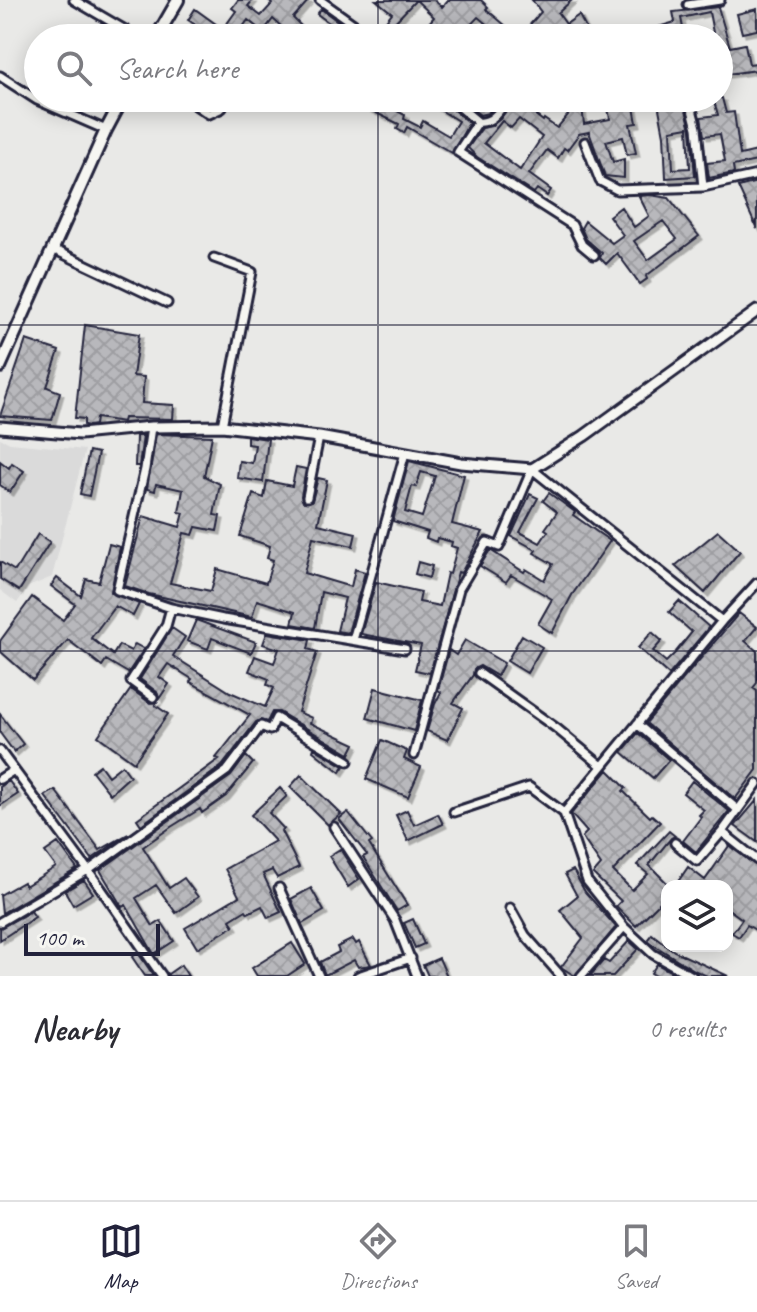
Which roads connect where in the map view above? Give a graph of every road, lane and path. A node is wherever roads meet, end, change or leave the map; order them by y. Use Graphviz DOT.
graph roads {
  1 [pos="74,0"];
  2 [pos="178,0"];
  3 [pos="320,0"];
  4 [pos="720,0"];
  5 [pos="688,5"];
  6 [pos="115,24"];
  7 [pos="164,24"];
  8 [pos="353,24"];
  9 [pos="0,76"];
  10 [pos="24,92"];
  11 [pos="65,112"];
  12 [pos="116,112"];
  13 [pos="466,112"];
  14 [pos="497,112"];
  15 [pos="693,112"];
  16 [pos="478,122"];
  17 [pos="106,130"];
  18 [pos="585,142"];
  19 [pos="757,175"];
  20 [pos="703,187"];
  21 [pos="53,249"];
  22 [pos="594,255"];
  23 [pos="214,258"];
  24 [pos="167,303"];
  25 [pos="757,311"];
  26 [pos="0,367"];
  27 [pos="222,426"];
  28 [pos="0,427"];
  29 [pos="151,427"];
  30 [pos="319,437"];
  31 [pos="405,453"];
  32 [pos="532,469"];
  33 [pos="307,497"];
  34 [pos="757,583"];
  35 [pos="171,608"];
  36 [pos="722,621"];
  37 [pos="353,640"];
  38 [pos="405,649"];
  39 [pos="479,673"];
  40 [pos="153,697"];
  41 [pos="637,724"];
  42 [pos="0,751"];
  43 [pos="414,755"];
  44 [pos="348,761"];
  45 [pos="602,766"];
  46 [pos="14,770"];
  47 [pos="0,779"];
  48 [pos="757,784"];
  49 [pos="738,810"];
  50 [pos="454,812"];
  51 [pos="564,813"];
  52 [pos="334,827"];
  53 [pos="722,832"];
  54 [pos="675,843"];
  55 [pos="757,860"];
  56 [pos="88,870"];
  57 [pos="279,888"];
  58 [pos="510,908"];
  59 [pos="0,922"];
  60 [pos="624,927"];
  61 [pos="411,958"];
  62 [pos="162,976"];
  63 [pos="319,976"];
  64 [pos="358,976"];
  65 [pos="417,976"];
  66 [pos="561,976"];
  67 [pos="581,976"];
  68 [pos="692,976"];
  1 -- 6 [label="street"];
  2 -- 7 [label="main road"];
  3 -- 8 [label="street"];
  4 -- 5 [label="street"];
  9 -- 10 [label="street"];
  11 -- 17 [label="street"];
  12 -- 17 [label="main road"];
  13 -- 16 [label="street"];
  14 -- 16 [label="street"];
  15 -- 20 [label="street"];
  16 -- 22 [label="street"];
  17 -- 21 [label="main road"];
  18 -- 20 [label="street"];
  19 -- 20 [label="street"];
  21 -- 24 [label="street"];
  21 -- 26 [label="main road"];
  23 -- 27 [label="street"];
  25 -- 32 [label="street"];
  27 -- 29 [label="street"];
  27 -- 30 [label="street"];
  28 -- 29 [label="street"];
  29 -- 35 [label="street"];
  30 -- 31 [label="street"];
  30 -- 33 [label="street"];
  31 -- 32 [label="street"];
  31 -- 37 [label="street"];
  32 -- 36 [label="street"];
  32 -- 43 [label="street"];
  34 -- 36 [label="street"];
  35 -- 37 [label="street"];
  35 -- 40 [label="street"];
  36 -- 41 [label="street"];
  37 -- 38 [label="street"];
  39 -- 45 [label="street"];
  41 -- 45 [label="street"];
  41 -- 49 [label="street"];
  42 -- 46 [label="street"];
  44 -- 56 [label="street"];
  45 -- 51 [label="street"];
  46 -- 47 [label="street"];
  46 -- 56 [label="street"];
  48 -- 49 [label="street"];
  49 -- 53 [label="street"];
  50 -- 51 [label="street"];
  51 -- 60 [label="street"];
  52 -- 61 [label="street"];
  53 -- 54 [label="street"];
  53 -- 55 [label="street"];
  56 -- 59 [label="street"];
  56 -- 62 [label="street"];
  57 -- 63 [label="street"];
  58 -- 66 [label="street"];
  60 -- 67 [label="street"];
  60 -- 68 [label="street"];
  61 -- 64 [label="street"];
  61 -- 65 [label="street"];
}
